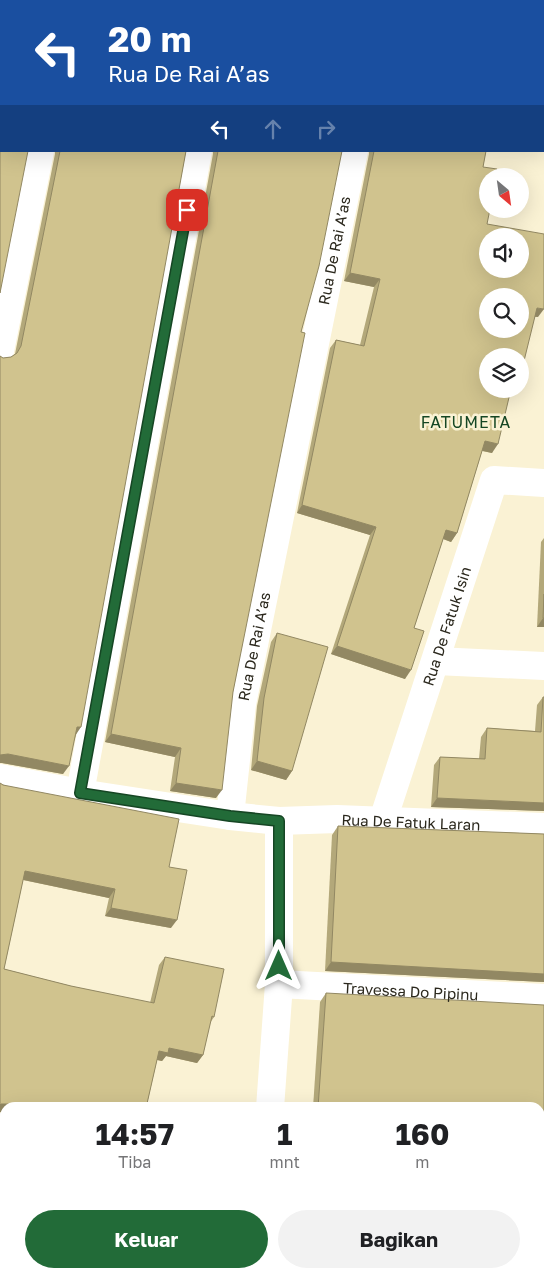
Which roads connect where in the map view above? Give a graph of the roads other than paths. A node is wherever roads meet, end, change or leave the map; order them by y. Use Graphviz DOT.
graph roads {
  1 [pos="40,152"];
  2 [pos="198,152"];
  3 [pos="354,152"];
  4 [pos="0,351"];
  5 [pos="544,483"];
  6 [pos="436,661"];
  7 [pos="544,666"];
  8 [pos="0,778"];
  9 [pos="80,793"];
  10 [pos="230,816"];
  11 [pos="383,820"];
  12 [pos="279,821"];
  13 [pos="544,827"];
  14 [pos="279,984"];
  15 [pos="544,998"];
  16 [pos="270,1102"];
  1 -- 4 [label="street"];
  2 -- 9 [label="street"];
  3 -- 10 [label="street, Rua De Rai A’as"];
  5 -- 6 [label="street, Rua De Fatuk Isin"];
  6 -- 7 [label="street"];
  6 -- 11 [label="street, Rua De Fatuk Isin"];
  8 -- 9 [label="street"];
  9 -- 10 [label="street"];
  10 -- 12 [label="street"];
  11 -- 12 [label="street, Rua De Fatuk Laran"];
  11 -- 13 [label="street, Rua De Fatuk Laran"];
  12 -- 14 [label="street"];
  14 -- 15 [label="street, Travessa Do Pipinu"];
  14 -- 16 [label="street"];
}
